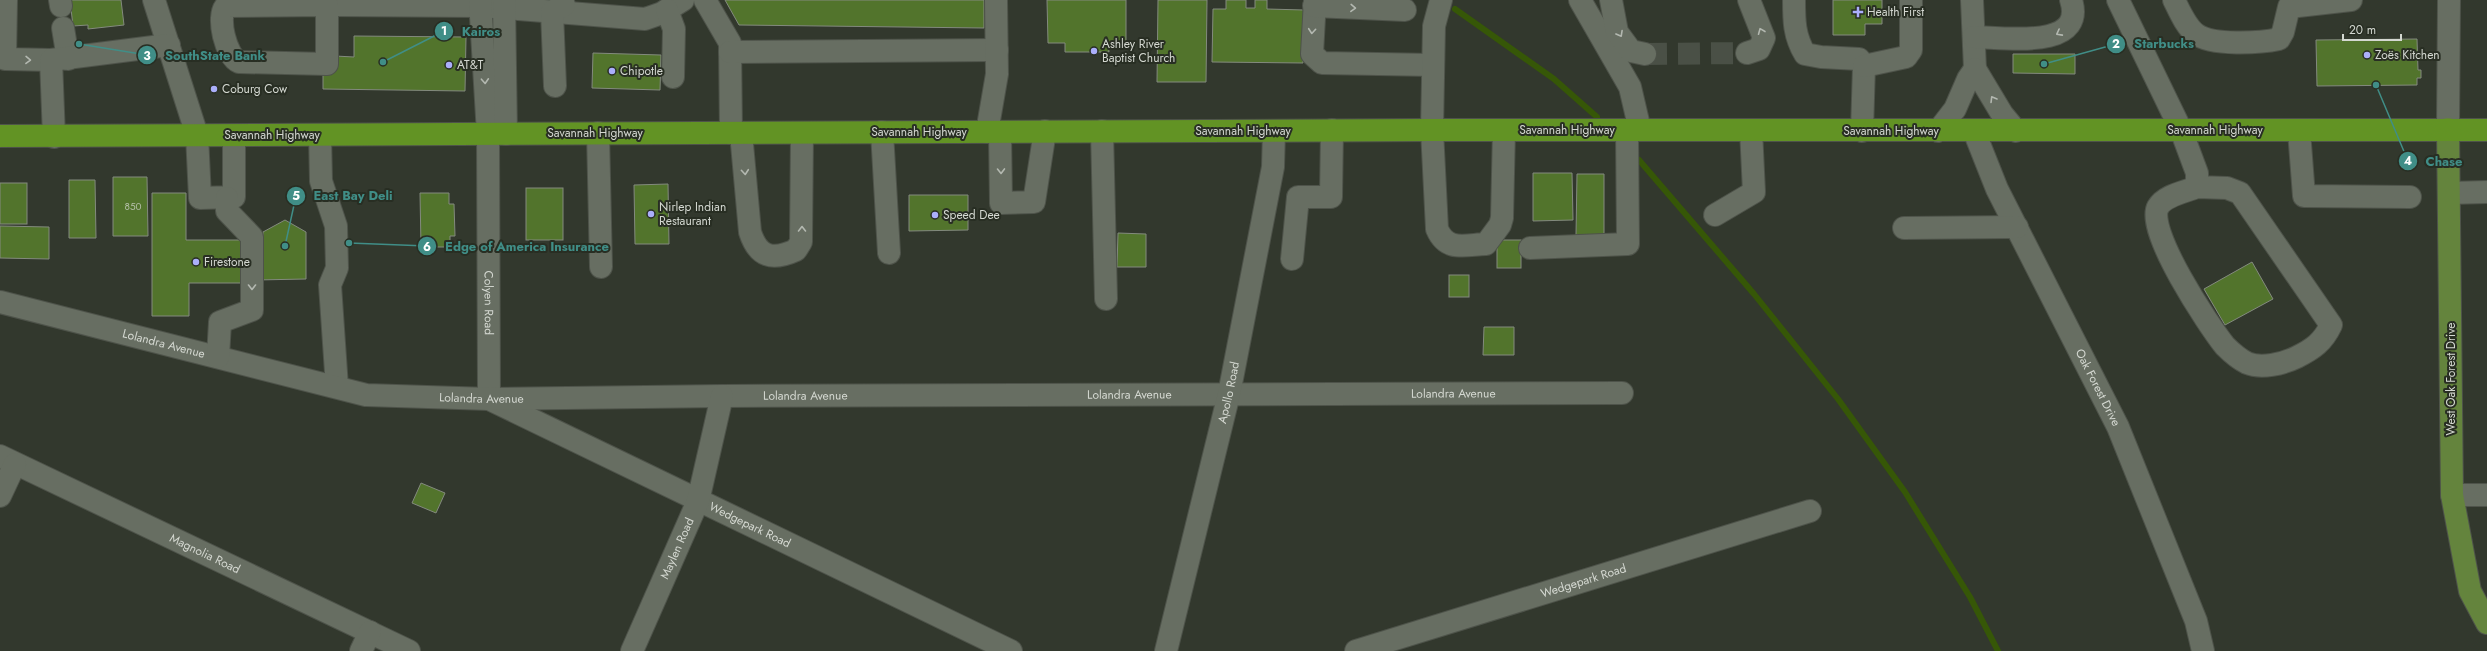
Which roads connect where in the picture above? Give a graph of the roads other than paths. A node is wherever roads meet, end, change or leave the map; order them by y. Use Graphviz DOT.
graph roads {
  1 [pos="6,0"];
  2 [pos="154,0"];
  3 [pos="572,0"];
  4 [pos="705,0"];
  5 [pos="996,0"];
  6 [pos="1441,0"];
  7 [pos="1580,0"];
  8 [pos="1611,0"];
  9 [pos="1748,0"];
  10 [pos="1794,0"];
  11 [pos="1912,0"];
  12 [pos="1972,0"];
  13 [pos="2071,0"];
  14 [pos="2118,0"];
  15 [pos="2351,0"];
  16 [pos="2449,0"];
  17 [pos="327,2"];
  18 [pos="383,2"];
  19 [pos="434,3"];
  20 [pos="480,3"];
  21 [pos="1314,3"];
  22 [pos="504,4"];
  23 [pos="2178,4"];
  24 [pos="2289,4"];
  25 [pos="221,5"];
  26 [pos="675,5"];
  27 [pos="1399,5"];
  28 [pos="552,12"];
  29 [pos="1434,26"];
  30 [pos="64,28"];
  31 [pos="1974,37"];
  32 [pos="169,45"];
  33 [pos="997,50"];
  34 [pos="730,52"];
  35 [pos="1747,52"];
  36 [pos="1645,54"];
  37 [pos="59,59"];
  38 [pos="1433,65"];
  39 [pos="1864,66"];
  40 [pos="1975,69"];
  41 [pos="674,77"];
  42 [pos="555,86"];
  43 [pos="2448,129"];
  44 [pos="1332,130"];
  45 [pos="1432,130"];
  46 [pos="1504,130"];
  47 [pos="1633,130"];
  48 [pos="1751,130"];
  49 [pos="2181,130"];
  50 [pos="2487,130"];
  51 [pos="1044,131"];
  52 [pos="1102,131"];
  53 [pos="1274,131"];
  54 [pos="1862,131"];
  55 [pos="1938,131"];
  56 [pos="1974,131"];
  57 [pos="2016,131"];
  58 [pos="2299,131"];
  59 [pos="802,132"];
  60 [pos="882,132"];
  61 [pos="994,132"];
  62 [pos="598,133"];
  63 [pos="736,133"];
  64 [pos="497,134"];
  65 [pos="197,135"];
  66 [pos="320,135"];
  67 [pos="0,136"];
  68 [pos="234,136"];
  69 [pos="54,137"];
  70 [pos="2197,187"];
  71 [pos="2487,192"];
  72 [pos="2449,193"];
  73 [pos="2410,197"];
  74 [pos="227,198"];
  75 [pos="1715,215"];
  76 [pos="2016,227"];
  77 [pos="1904,228"];
  78 [pos="1530,248"];
  79 [pos="889,253"];
  80 [pos="1292,259"];
  81 [pos="601,268"];
  82 [pos="1106,299"];
  83 [pos="0,302"];
  84 [pos="218,357"];
  85 [pos="337,388"];
  86 [pos="1622,393"];
  87 [pos="1229,394"];
  88 [pos="722,396"];
  89 [pos="489,399"];
  90 [pos="8,460"];
  91 [pos="2452,495"];
  92 [pos="2487,495"];
  93 [pos="0,496"];
  94 [pos="698,501"];
  95 [pos="1810,511"];
  96 [pos="2487,623"];
  97 [pos="365,642"];
  98 [pos="409,651"];
  99 [pos="632,651"];
  100 [pos="1011,651"];
  101 [pos="1166,651"];
  102 [pos="1356,651"];
  103 [pos="2203,651"];
  1 -- 37 [label="street, one-way"];
  2 -- 32 [label="street"];
  3 -- 28 [label="street"];
  4 -- 34 [label="street"];
  5 -- 33 [label="street"];
  6 -- 29 [label="street"];
  7 -- 47 [label="street"];
  8 -- 36 [label="street, one-way"];
  35 -- 9 [label="street, one-way"];
  10 -- 39 [label="street"];
  11 -- 39 [label="street"];
  12 -- 31 [label="street"];
  13 -- 31 [label="street, one-way"];
  14 -- 49 [label="street"];
  15 -- 24 [label="street"];
  16 -- 43 [label="street"];
  17 -- 18 [label="street"];
  17 -- 25 [label="street"];
  17 -- 25 [label="street"];
  18 -- 19 [label="street"];
  19 -- 20 [label="street"];
  20 -- 22 [label="street"];
  20 -- 64 [label="street, one-way"];
  21 -- 27 [label="street, one-way"];
  21 -- 38 [label="street, one-way"];
  22 -- 28 [label="street"];
  22 -- 64 [label="street"];
  23 -- 24 [label="street"];
  26 -- 28 [label="street"];
  26 -- 41 [label="street"];
  27 -- 29 [label="street"];
  28 -- 42 [label="street"];
  29 -- 38 [label="street"];
  30 -- 37 [label="street"];
  31 -- 40 [label="street"];
  32 -- 37 [label="street"];
  32 -- 65 [label="street"];
  33 -- 34 [label="street"];
  33 -- 61 [label="street"];
  34 -- 63 [label="street"];
  37 -- 69 [label="street"];
  38 -- 45 [label="street"];
  39 -- 54 [label="street"];
  40 -- 55 [label="street"];
  57 -- 40 [label="street, one-way"];
  43 -- 50 [label="highway, Savannah Highway"];
  43 -- 58 [label="highway, Savannah Highway"];
  43 -- 72 [label="main road, West Oak Forest Drive"];
  44 -- 45 [label="highway, Savannah Highway"];
  44 -- 53 [label="highway, Savannah Highway"];
  44 -- 80 [label="street"];
  45 -- 46 [label="highway, Savannah Highway"];
  45 -- 46 [label="street"];
  46 -- 47 [label="highway, Savannah Highway"];
  47 -- 48 [label="highway, Savannah Highway"];
  47 -- 78 [label="street"];
  48 -- 54 [label="highway, Savannah Highway"];
  48 -- 75 [label="street"];
  49 -- 57 [label="highway, Savannah Highway"];
  49 -- 58 [label="highway, Savannah Highway"];
  49 -- 70 [label="street"];
  51 -- 52 [label="highway, Savannah Highway"];
  51 -- 61 [label="highway, Savannah Highway"];
  61 -- 51 [label="street, one-way"];
  52 -- 53 [label="highway, Savannah Highway"];
  52 -- 82 [label="street"];
  53 -- 87 [label="street, Apollo Road"];
  54 -- 55 [label="highway, Savannah Highway"];
  55 -- 56 [label="highway, Savannah Highway"];
  56 -- 57 [label="highway, Savannah Highway"];
  56 -- 76 [label="street, Oak Forest Drive"];
  58 -- 73 [label="street"];
  59 -- 60 [label="highway, Savannah Highway"];
  59 -- 63 [label="highway, Savannah Highway"];
  63 -- 59 [label="street, one-way"];
  60 -- 61 [label="highway, Savannah Highway"];
  60 -- 79 [label="street"];
  62 -- 63 [label="highway, Savannah Highway"];
  62 -- 64 [label="highway, Savannah Highway"];
  62 -- 81 [label="street"];
  64 -- 66 [label="highway, Savannah Highway"];
  64 -- 89 [label="street, Colyen Road"];
  65 -- 68 [label="highway, Savannah Highway"];
  65 -- 69 [label="highway, Savannah Highway"];
  65 -- 74 [label="street"];
  66 -- 68 [label="highway, Savannah Highway"];
  66 -- 85 [label="street"];
  67 -- 69 [label="highway, Savannah Highway"];
  68 -- 74 [label="street"];
  70 -- 70 [label="street"];
  71 -- 72 [label="street"];
  72 -- 91 [label="main road, West Oak Forest Drive"];
  74 -- 84 [label="street, one-way"];
  76 -- 77 [label="street"];
  76 -- 103 [label="street, Oak Forest Drive"];
  83 -- 84 [label="street, Lolandra Avenue"];
  84 -- 85 [label="street, Lolandra Avenue"];
  85 -- 89 [label="street, Lolandra Avenue"];
  86 -- 87 [label="street, Lolandra Avenue"];
  87 -- 88 [label="street, Lolandra Avenue"];
  87 -- 101 [label="street, Apollo Road"];
  88 -- 89 [label="street, Lolandra Avenue"];
  88 -- 94 [label="street, Maylen Road"];
  89 -- 94 [label="street, Wedgepark Road"];
  90 -- 93 [label="street"];
  90 -- 97 [label="street, Magnolia Road"];
  91 -- 92 [label="street"];
  91 -- 96 [label="main road, West Oak Forest Drive"];
  94 -- 99 [label="street, Maylen Road"];
  94 -- 100 [label="street, Wedgepark Road"];
  95 -- 102 [label="street, Wedgepark Road"];
  97 -- 98 [label="street, Magnolia Road"];
}
